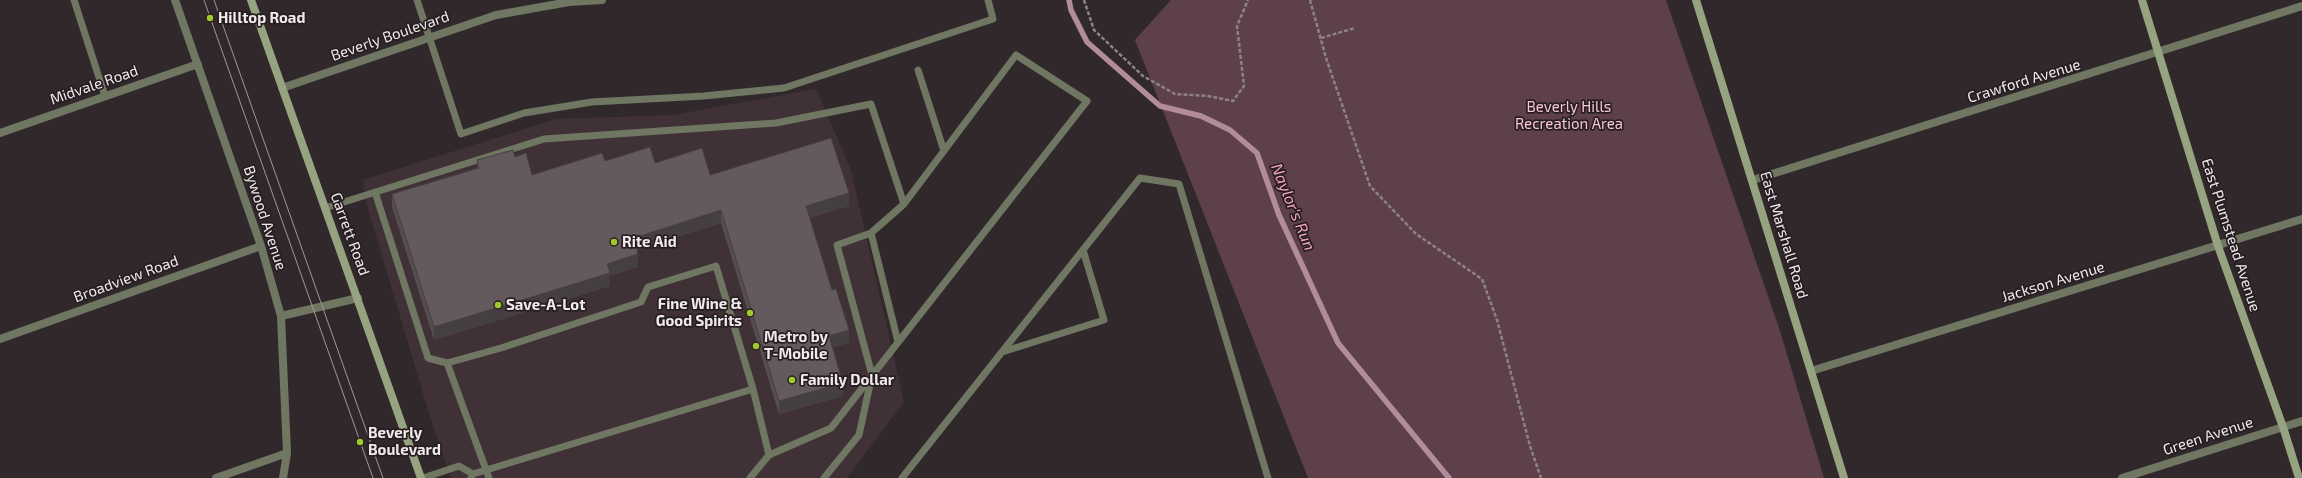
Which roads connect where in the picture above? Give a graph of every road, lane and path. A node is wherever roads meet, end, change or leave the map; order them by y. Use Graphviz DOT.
graph roads {
  1 [pos="74,0"];
  2 [pos="175,0"];
  3 [pos="251,0"];
  4 [pos="416,0"];
  5 [pos="602,0"];
  6 [pos="988,0"];
  7 [pos="1084,0"];
  8 [pos="1248,0"];
  9 [pos="1310,0"];
  10 [pos="1696,0"];
  11 [pos="2142,0"];
  12 [pos="2302,6"];
  13 [pos="1355,28"];
  14 [pos="429,38"];
  15 [pos="1320,38"];
  16 [pos="2159,53"];
  17 [pos="198,64"];
  18 [pos="918,70"];
  19 [pos="282,88"];
  20 [pos="105,96"];
  21 [pos="0,133"];
  22 [pos="944,151"];
  23 [pos="1753,180"];
  24 [pos="375,192"];
  25 [pos="904,204"];
  26 [pos="326,208"];
  27 [pos="2302,219"];
  28 [pos="871,233"];
  29 [pos="261,246"];
  30 [pos="2218,246"];
  31 [pos="1083,250"];
  32 [pos="358,298"];
  33 [pos="281,316"];
  34 [pos="0,340"];
  35 [pos="898,342"];
  36 [pos="1002,352"];
  37 [pos="447,362"];
  38 [pos="1811,371"];
  39 [pos="872,375"];
  40 [pos="753,389"];
  41 [pos="2302,421"];
  42 [pos="2283,427"];
  43 [pos="287,453"];
  44 [pos="769,455"];
  45 [pos="488,474"];
  46 [pos="472,476"];
  47 [pos="216,478"];
  48 [pos="283,478"];
  49 [pos="422,478"];
  50 [pos="751,478"];
  51 [pos="824,478"];
  52 [pos="902,478"];
  53 [pos="1268,478"];
  54 [pos="1541,478"];
  55 [pos="1844,478"];
  56 [pos="2122,478"];
  57 [pos="2299,478"];
  1 -- 20 [label="lane"];
  2 -- 17 [label="street, Bywood Avenue"];
  3 -- 19 [label="main road, Garrett Road"];
  4 -- 14 [label="lane"];
  5 -- 14 [label="street, Beverly Boulevard"];
  6 -- 14 [label="lane"];
  7 -- 8 [label="path"];
  9 -- 15 [label="path"];
  10 -- 23 [label="main road, East Marshall Road"];
  11 -- 16 [label="main road, East Plumstead Avenue"];
  12 -- 16 [label="street, Crawford Avenue"];
  13 -- 15 [label="path"];
  14 -- 19 [label="street, Beverly Boulevard"];
  15 -- 54 [label="path"];
  16 -- 23 [label="street, Crawford Avenue"];
  16 -- 30 [label="main road, East Plumstead Avenue"];
  17 -- 20 [label="street, Midvale Road"];
  17 -- 29 [label="street, Bywood Avenue"];
  18 -- 22 [label="lane"];
  19 -- 26 [label="main road, Garrett Road"];
  20 -- 21 [label="street, Midvale Road"];
  22 -- 25 [label="lane"];
  22 -- 35 [label="lane"];
  23 -- 38 [label="main road, East Marshall Road"];
  24 -- 25 [label="lane"];
  24 -- 26 [label="lane"];
  24 -- 37 [label="lane"];
  25 -- 28 [label="lane"];
  26 -- 32 [label="main road, Garrett Road"];
  27 -- 30 [label="street, Jackson Avenue"];
  28 -- 35 [label="lane"];
  28 -- 39 [label="lane"];
  29 -- 33 [label="street, Bywood Avenue"];
  29 -- 34 [label="street, Broadview Road"];
  30 -- 38 [label="street, Jackson Avenue"];
  30 -- 42 [label="main road, East Plumstead Avenue"];
  31 -- 36 [label="lane"];
  31 -- 36 [label="lane"];
  31 -- 53 [label="lane"];
  32 -- 33 [label="street"];
  32 -- 49 [label="main road, Garrett Road"];
  33 -- 43 [label="street, Bywood Avenue"];
  35 -- 39 [label="lane"];
  36 -- 52 [label="lane"];
  37 -- 40 [label="lane"];
  37 -- 45 [label="lane"];
  38 -- 55 [label="main road, East Marshall Road"];
  39 -- 44 [label="lane"];
  39 -- 51 [label="lane"];
  40 -- 44 [label="lane"];
  40 -- 45 [label="lane"];
  41 -- 42 [label="street, Green Avenue"];
  42 -- 56 [label="street, Green Avenue"];
  42 -- 57 [label="main road, East Plumstead Avenue"];
  43 -- 47 [label="street"];
  43 -- 48 [label="street"];
  44 -- 50 [label="lane"];
  45 -- 46 [label="lane"];
  46 -- 49 [label="lane"];
}
